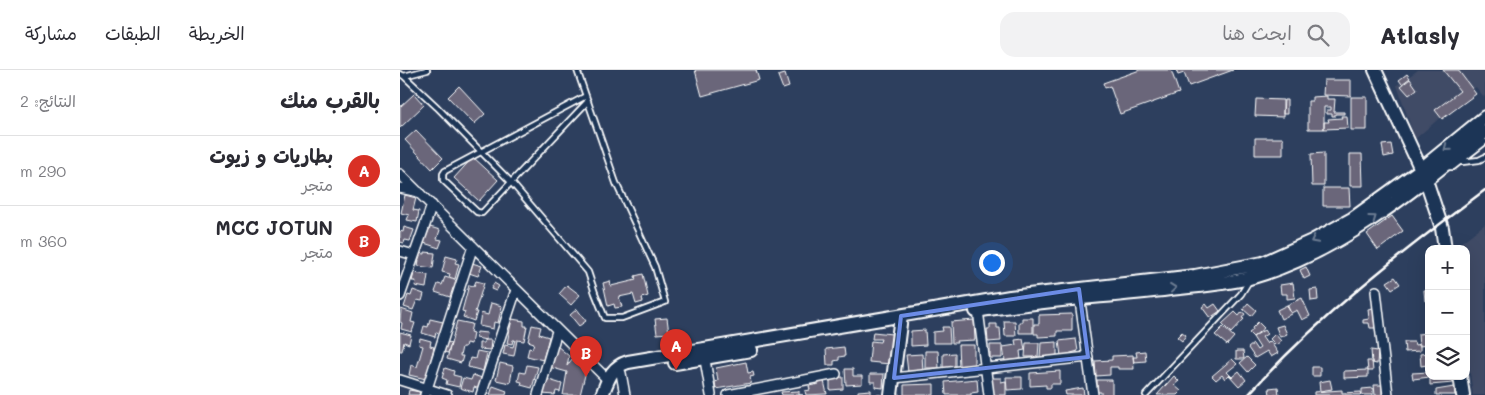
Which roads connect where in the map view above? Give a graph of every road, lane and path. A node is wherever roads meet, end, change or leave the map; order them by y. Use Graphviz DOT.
graph roads {
  1 [pos="427,70"];
  2 [pos="577,70"];
  3 [pos="1375,70"];
  4 [pos="402,75"];
  5 [pos="587,98"];
  6 [pos="1485,117"];
  7 [pos="1485,132"];
  8 [pos="1485,142"];
  9 [pos="481,152"];
  10 [pos="1485,157"];
  11 [pos="1460,162"];
  12 [pos="1442,167"];
  13 [pos="400,174"];
  14 [pos="1423,175"];
  15 [pos="511,182"];
  16 [pos="400,188"];
  17 [pos="419,192"];
  18 [pos="432,205"];
  19 [pos="1444,245"];
  20 [pos="473,246"];
  21 [pos="400,250"];
  22 [pos="414,255"];
  23 [pos="1252,277"];
  24 [pos="516,290"];
  25 [pos="1376,291"];
  26 [pos="1079,294"];
  27 [pos="400,296"];
  28 [pos="978,310"];
  29 [pos="901,320"];
  30 [pos="557,331"];
  31 [pos="704,354"];
  32 [pos="1088,358"];
  33 [pos="986,368"];
  34 [pos="621,373"];
  35 [pos="836,374"];
  36 [pos="894,378"];
  37 [pos="400,380"];
  38 [pos="608,380"];
  39 [pos="1461,380"];
  40 [pos="426,392"];
  41 [pos="448,395"];
  42 [pos="482,395"];
  43 [pos="538,395"];
  44 [pos="602,395"];
  45 [pos="625,395"];
  46 [pos="711,395"];
  47 [pos="728,395"];
  48 [pos="891,395"];
  49 [pos="990,395"];
  50 [pos="1093,395"];
  51 [pos="1146,395"];
  52 [pos="1388,395"];
  53 [pos="1463,395"];
  1 -- 4 [label="lane"];
  2 -- 5 [label="lane"];
  3 -- 14 [label="main road"];
  4 -- 9 [label="lane"];
  5 -- 9 [label="lane"];
  5 -- 15 [label="lane"];
  5 -- 15 [label="lane"];
  6 -- 14 [label="main road, one-way"];
  7 -- 12 [label="main road"];
  8 -- 11 [label="lane"];
  9 -- 15 [label="lane"];
  9 -- 15 [label="lane"];
  10 -- 11 [label="lane"];
  11 -- 12 [label="lane"];
  12 -- 14 [label="main road"];
  13 -- 17 [label="street"];
  14 -- 19 [label="main road"];
  23 -- 14 [label="main road, one-way"];
  14 -- 26 [label="main road, one-way"];
  16 -- 17 [label="street"];
  17 -- 18 [label="street"];
  18 -- 20 [label="street"];
  18 -- 22 [label="street"];
  20 -- 24 [label="street"];
  20 -- 40 [label="street"];
  21 -- 22 [label="street"];
  22 -- 27 [label="street"];
  26 -- 23 [label="main road, one-way"];
  23 -- 51 [label="lane"];
  24 -- 30 [label="street"];
  24 -- 42 [label="street"];
  25 -- 52 [label="street"];
  26 -- 28 [label="main road"];
  26 -- 29 [label="main road"];
  26 -- 32 [label="street"];
  28 -- 29 [label="main road"];
  28 -- 33 [label="street"];
  29 -- 31 [label="main road"];
  29 -- 36 [label="main road"];
  30 -- 38 [label="street"];
  30 -- 43 [label="street"];
  31 -- 34 [label="main road"];
  31 -- 38 [label="main road"];
  31 -- 46 [label="street"];
  32 -- 33 [label="street"];
  32 -- 50 [label="street"];
  33 -- 36 [label="street"];
  33 -- 49 [label="street"];
  34 -- 38 [label="main road"];
  34 -- 45 [label="street"];
  35 -- 47 [label="street"];
  36 -- 48 [label="main road"];
  37 -- 40 [label="street"];
  38 -- 44 [label="main road"];
  39 -- 53 [label="main road"];
  40 -- 41 [label="street"];
}
